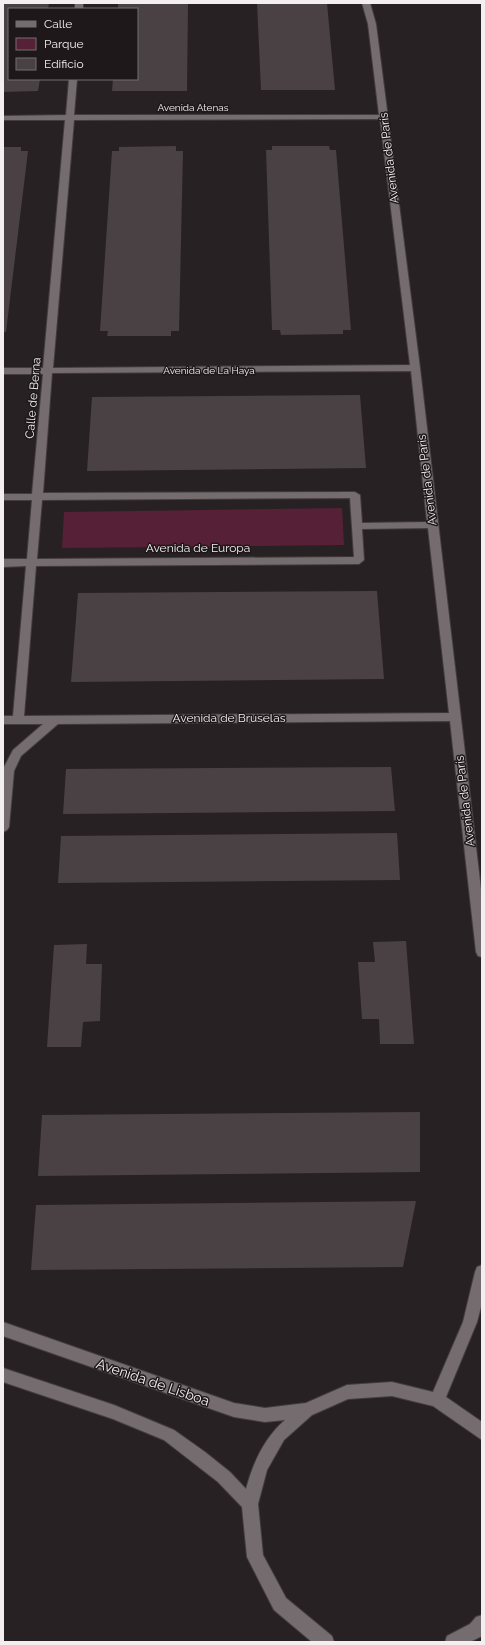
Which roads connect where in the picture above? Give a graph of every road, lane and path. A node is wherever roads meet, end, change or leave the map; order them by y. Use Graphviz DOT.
graph roads {
  1 [pos="367,5"];
  2 [pos="73,80"];
  3 [pos="384,117"];
  4 [pos="3,118"];
  5 [pos="70,118"];
  6 [pos="415,368"];
  7 [pos="49,370"];
  8 [pos="3,371"];
  9 [pos="3,497"];
  10 [pos="38,497"];
  11 [pos="432,525"];
  12 [pos="357,526"];
  13 [pos="32,562"];
  14 [pos="3,563"];
  15 [pos="455,717"];
  16 [pos="56,719"];
  17 [pos="3,720"];
  18 [pos="18,720"];
  19 [pos="3,827"];
  20 [pos="482,952"];
  21 [pos="482,1272"];
  22 [pos="3,1328"];
  23 [pos="3,1375"];
  24 [pos="437,1400"];
  25 [pos="307,1410"];
  26 [pos="482,1433"];
  27 [pos="250,1504"];
  28 [pos="480,1628"];
  29 [pos="326,1642"];
  30 [pos="453,1642"];
  1 -- 3 [label="street, Avenida de París"];
  2 -- 5 [label="street, Calle de Berna"];
  3 -- 5 [label="street, Avenida Atenas"];
  3 -- 6 [label="street, Avenida de París"];
  4 -- 5 [label="street, Avenida Atenas"];
  5 -- 7 [label="street, Calle de Berna"];
  6 -- 7 [label="street, Avenida de La Haya"];
  6 -- 11 [label="street, Avenida de París"];
  7 -- 8 [label="street, Avenida de La Haya"];
  7 -- 10 [label="street, Calle de Berna"];
  9 -- 10 [label="street, Avenida de Europa"];
  10 -- 12 [label="street, Avenida de Europa"];
  10 -- 13 [label="street, Calle de Berna"];
  11 -- 12 [label="street"];
  11 -- 15 [label="street, Avenida de París"];
  12 -- 13 [label="street, Avenida de Europa"];
  13 -- 14 [label="street, Avenida de Europa"];
  13 -- 18 [label="street, Calle de Berna"];
  15 -- 16 [label="street, Avenida de Bruselas"];
  15 -- 20 [label="street, Avenida de París"];
  16 -- 18 [label="street, Avenida de Bruselas"];
  16 -- 19 [label="street"];
  17 -- 18 [label="street, Avenida de Bruselas"];
  21 -- 24 [label="street"];
  22 -- 25 [label="street, Avenida de Lisboa"];
  23 -- 27 [label="street"];
  24 -- 25 [label="street"];
  24 -- 26 [label="street"];
  25 -- 27 [label="street"];
  27 -- 29 [label="street"];
  28 -- 30 [label="street"];
}
